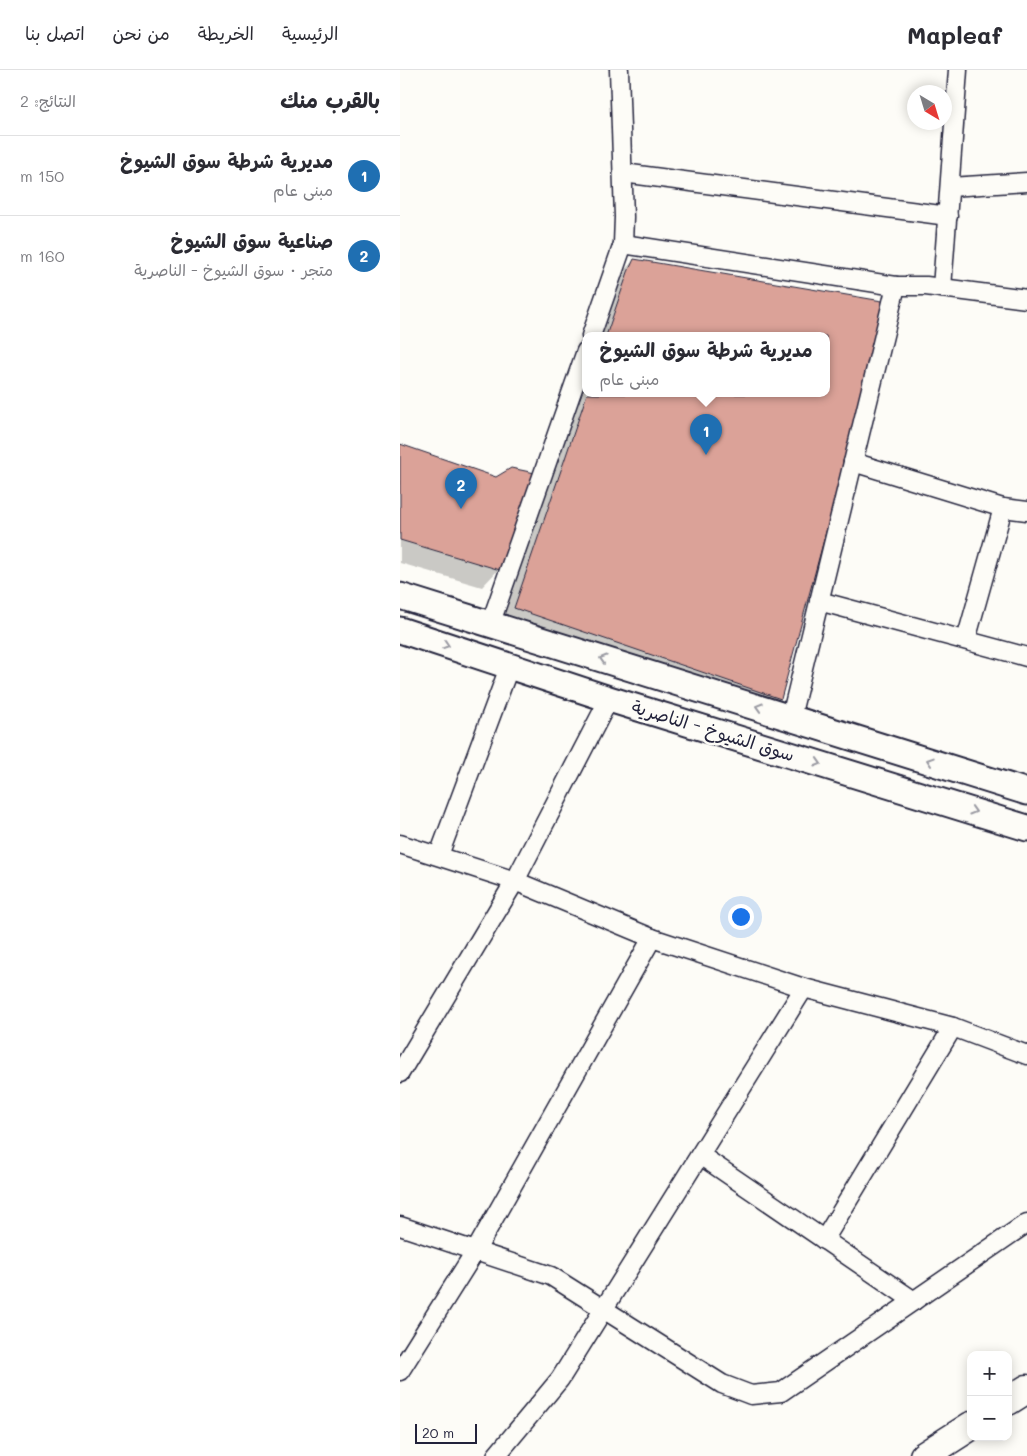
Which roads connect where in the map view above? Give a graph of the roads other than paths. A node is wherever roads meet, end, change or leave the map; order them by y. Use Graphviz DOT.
graph roads {
  1 [pos="619,70"];
  2 [pos="958,70"];
  3 [pos="623,173"];
  4 [pos="1027,182"];
  5 [pos="950,187"];
  6 [pos="948,216"];
  7 [pos="623,244"];
  8 [pos="896,286"];
  9 [pos="942,288"];
  10 [pos="1027,299"];
  11 [pos="592,332"];
  12 [pos="582,362"];
  13 [pos="853,462"];
  14 [pos="1003,508"];
  15 [pos="1027,511"];
  16 [pos="400,596"];
  17 [pos="819,601"];
  18 [pos="490,625"];
  19 [pos="400,630"];
  20 [pos="966,640"];
  21 [pos="1027,656"];
  22 [pos="510,665"];
  23 [pos="609,698"];
  24 [pos="790,717"];
  25 [pos="1027,792"];
  26 [pos="1027,828"];
  27 [pos="400,844"];
  28 [pos="439,856"];
  29 [pos="516,881"];
  30 [pos="652,938"];
  31 [pos="804,988"];
  32 [pos="953,1026"];
  33 [pos="1027,1055"];
  34 [pos="402,1067"];
  35 [pos="700,1155"];
  36 [pos="1027,1223"];
  37 [pos="400,1226"];
  38 [pos="824,1240"];
  39 [pos="476,1250"];
  40 [pos="914,1301"];
  41 [pos="604,1311"];
  42 [pos="400,1371"];
  43 [pos="1027,1389"];
  44 [pos="1012,1398"];
  45 [pos="967,1429"];
  46 [pos="496,1456"];
  47 [pos="924,1456"];
  1 -- 3 [label="street"];
  2 -- 5 [label="street"];
  3 -- 6 [label="street"];
  3 -- 7 [label="street"];
  4 -- 5 [label="street"];
  5 -- 6 [label="street"];
  6 -- 9 [label="street"];
  7 -- 8 [label="street"];
  7 -- 11 [label="street"];
  8 -- 9 [label="street"];
  8 -- 13 [label="street"];
  9 -- 10 [label="street"];
  12 -- 18 [label="street"];
  13 -- 14 [label="street"];
  13 -- 17 [label="street"];
  14 -- 15 [label="street"];
  14 -- 20 [label="street"];
  16 -- 18 [label="main road, سوق الشيوخ - الناصرية"];
  17 -- 20 [label="street"];
  17 -- 24 [label="street"];
  24 -- 18 [label="main road, سوق الشيوخ - الناصرية, one-way"];
  19 -- 22 [label="main road, سوق الشيوخ - الناصرية, one-way"];
  20 -- 21 [label="street"];
  22 -- 23 [label="main road, سوق الشيوخ - الناصرية"];
  22 -- 28 [label="street"];
  23 -- 26 [label="main road, سوق الشيوخ - الناصرية, one-way"];
  23 -- 29 [label="street"];
  25 -- 24 [label="main road, سوق الشيوخ - الناصرية, one-way"];
  27 -- 28 [label="street"];
  28 -- 29 [label="street"];
  29 -- 30 [label="street"];
  29 -- 34 [label="street"];
  30 -- 31 [label="street"];
  30 -- 39 [label="street"];
  31 -- 32 [label="street"];
  31 -- 35 [label="street"];
  32 -- 33 [label="street"];
  32 -- 38 [label="street"];
  35 -- 38 [label="street"];
  35 -- 41 [label="street"];
  36 -- 40 [label="street"];
  37 -- 39 [label="street"];
  38 -- 40 [label="street"];
  39 -- 41 [label="street"];
  39 -- 42 [label="street"];
  40 -- 41 [label="street"];
  41 -- 46 [label="street"];
  43 -- 44 [label="main road"];
  45 -- 47 [label="main road"];
}
